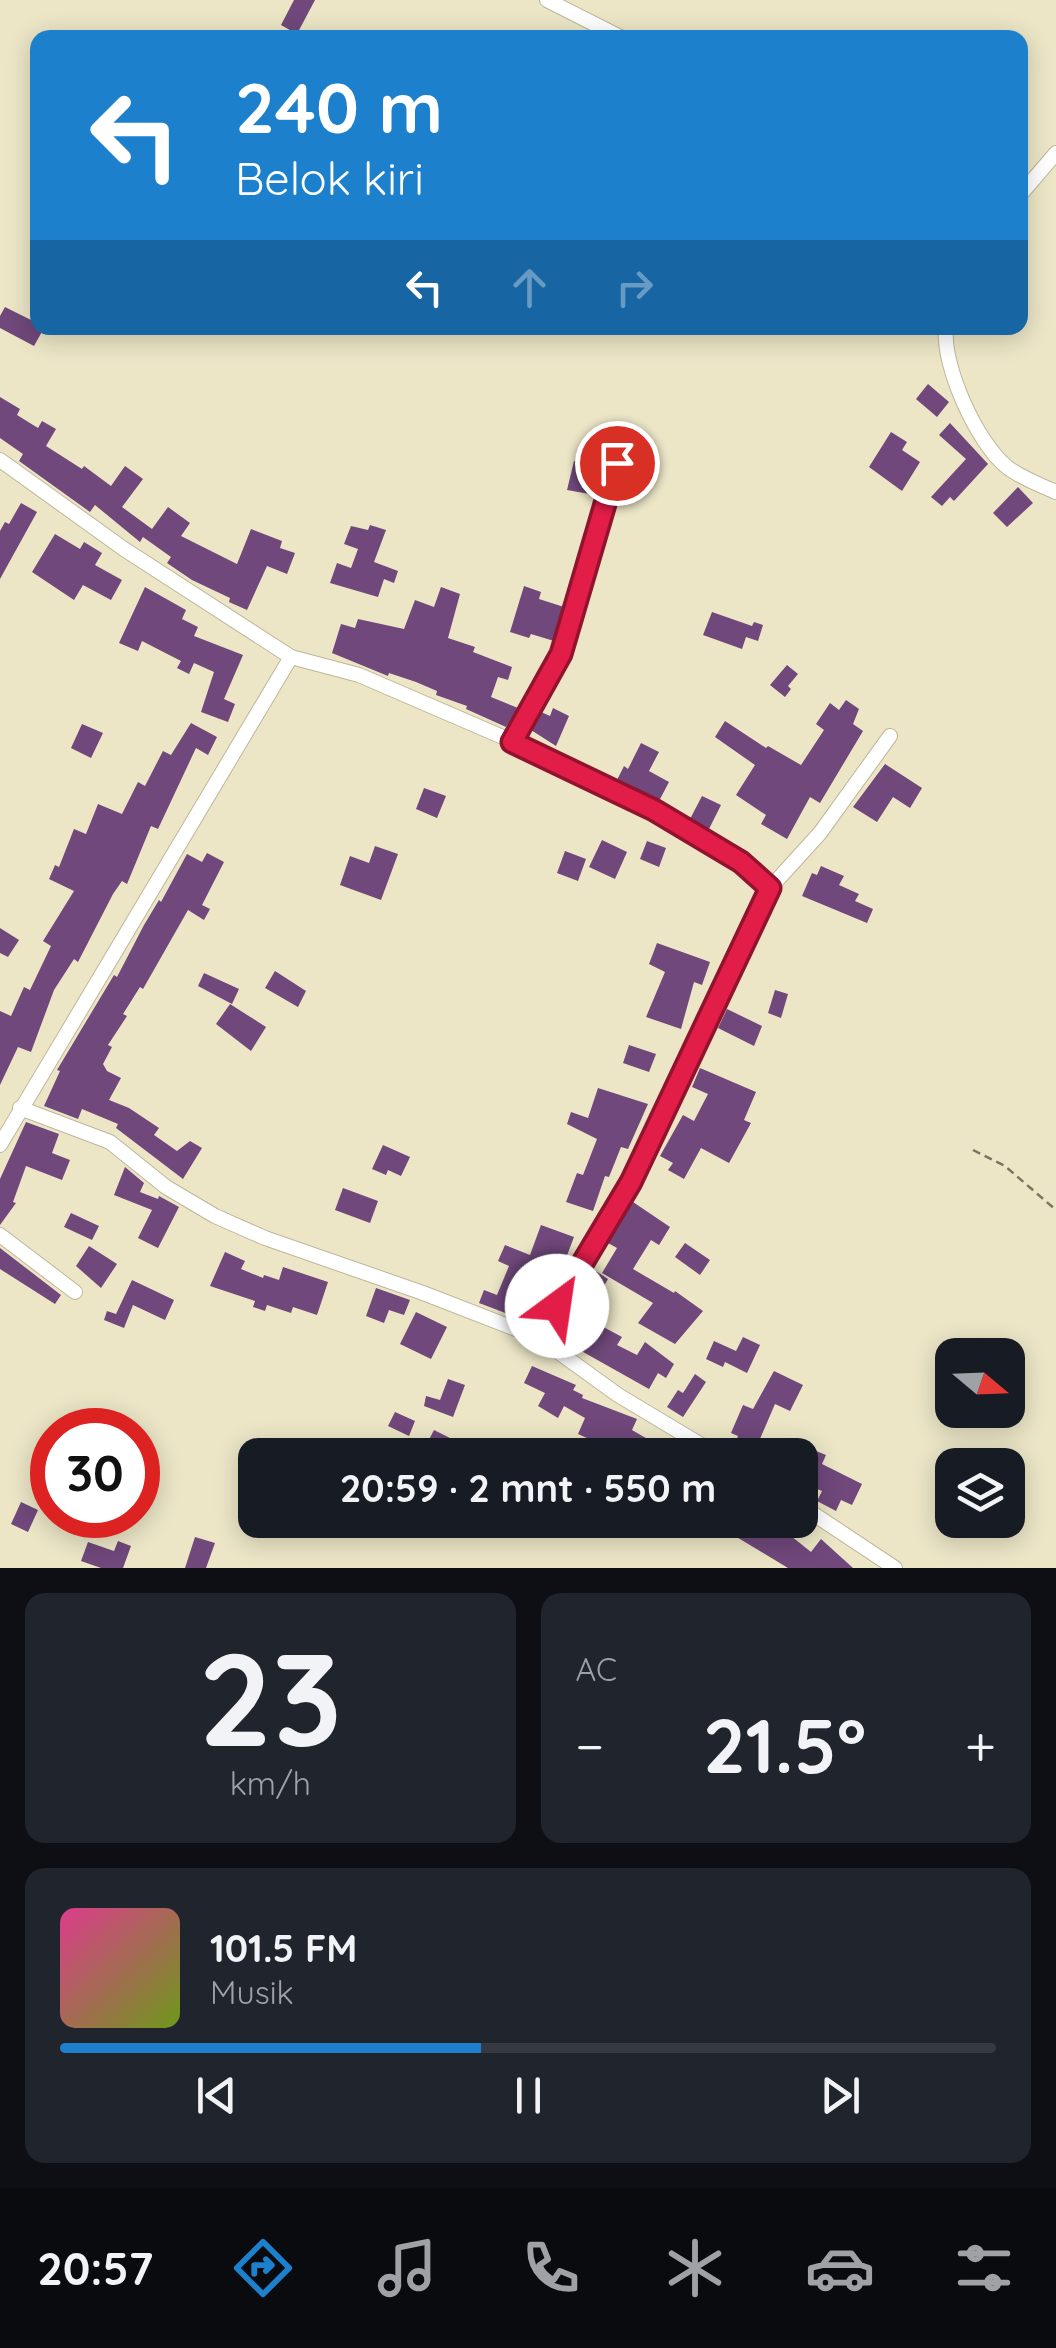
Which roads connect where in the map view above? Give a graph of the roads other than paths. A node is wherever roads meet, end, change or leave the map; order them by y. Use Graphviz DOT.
graph roads {
  1 [pos="547,0"];
  2 [pos="606,30"];
  3 [pos="1056,153"];
  4 [pos="1028,186"];
  5 [pos="947,335"];
  6 [pos="0,460"];
  7 [pos="617,463"];
  8 [pos="1056,492"];
  9 [pos="290,656"];
  10 [pos="890,736"];
  11 [pos="512,742"];
  12 [pos="770,888"];
  13 [pos="20,1108"];
  14 [pos="0,1145"];
  15 [pos="0,1235"];
  16 [pos="75,1292"];
  17 [pos="538,1338"];
  18 [pos="690,1438"];
  19 [pos="818,1517"];
  20 [pos="895,1568"];
  1 -- 2 [label="street"];
  3 -- 4 [label="street"];
  5 -- 8 [label="street"];
  6 -- 9 [label="street"];
  7 -- 11 [label="street"];
  9 -- 11 [label="street"];
  9 -- 13 [label="street"];
  10 -- 12 [label="street"];
  11 -- 12 [label="street"];
  12 -- 17 [label="street"];
  13 -- 14 [label="street"];
  13 -- 17 [label="street"];
  15 -- 16 [label="street"];
  17 -- 18 [label="street"];
  19 -- 20 [label="street"];
}
